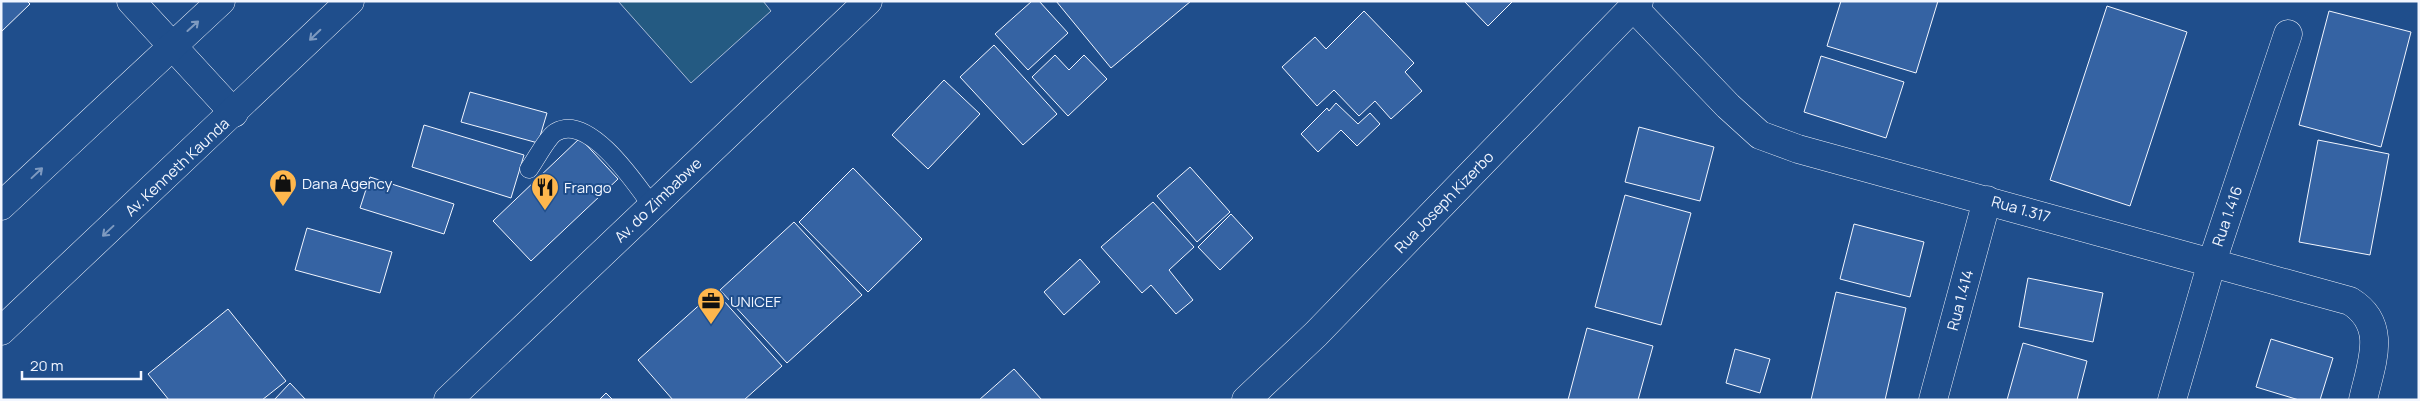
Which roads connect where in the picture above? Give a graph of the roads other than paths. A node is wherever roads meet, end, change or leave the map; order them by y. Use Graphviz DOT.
graph roads {
  1 [pos="131,1"];
  2 [pos="221,1"];
  3 [pos="350,1"];
  4 [pos="860,4"];
  5 [pos="1636,4"];
  6 [pos="2288,34"];
  7 [pos="171,45"];
  8 [pos="234,113"];
  9 [pos="529,169"];
  10 [pos="1987,200"];
  11 [pos="1,206"];
  12 [pos="652,206"];
  13 [pos="2212,262"];
  14 [pos="1,331"];
  15 [pos="448,400"];
  16 [pos="1246,400"];
  17 [pos="1933,400"];
  18 [pos="2172,400"];
  19 [pos="2363,400"];
  1 -- 7 [label="street"];
  7 -- 2 [label="street, one-way"];
  3 -- 8 [label="street, Av. Kenneth Kaunda, one-way"];
  4 -- 12 [label="street, Av. do Zimbabwe"];
  5 -- 10 [label="street, Rua 1.317"];
  5 -- 16 [label="street, Rua Joseph Kizerbo"];
  6 -- 13 [label="street, Rua 1.416"];
  7 -- 8 [label="street"];
  11 -- 7 [label="street, one-way"];
  8 -- 14 [label="street, Av. Kenneth Kaunda, one-way"];
  9 -- 12 [label="lane"];
  10 -- 13 [label="street, Rua 1.317"];
  10 -- 17 [label="street, Rua 1.414"];
  12 -- 15 [label="street, Av. do Zimbabwe"];
  13 -- 18 [label="street, Rua 1.416"];
  13 -- 19 [label="street, Rua 1.317"];
}
